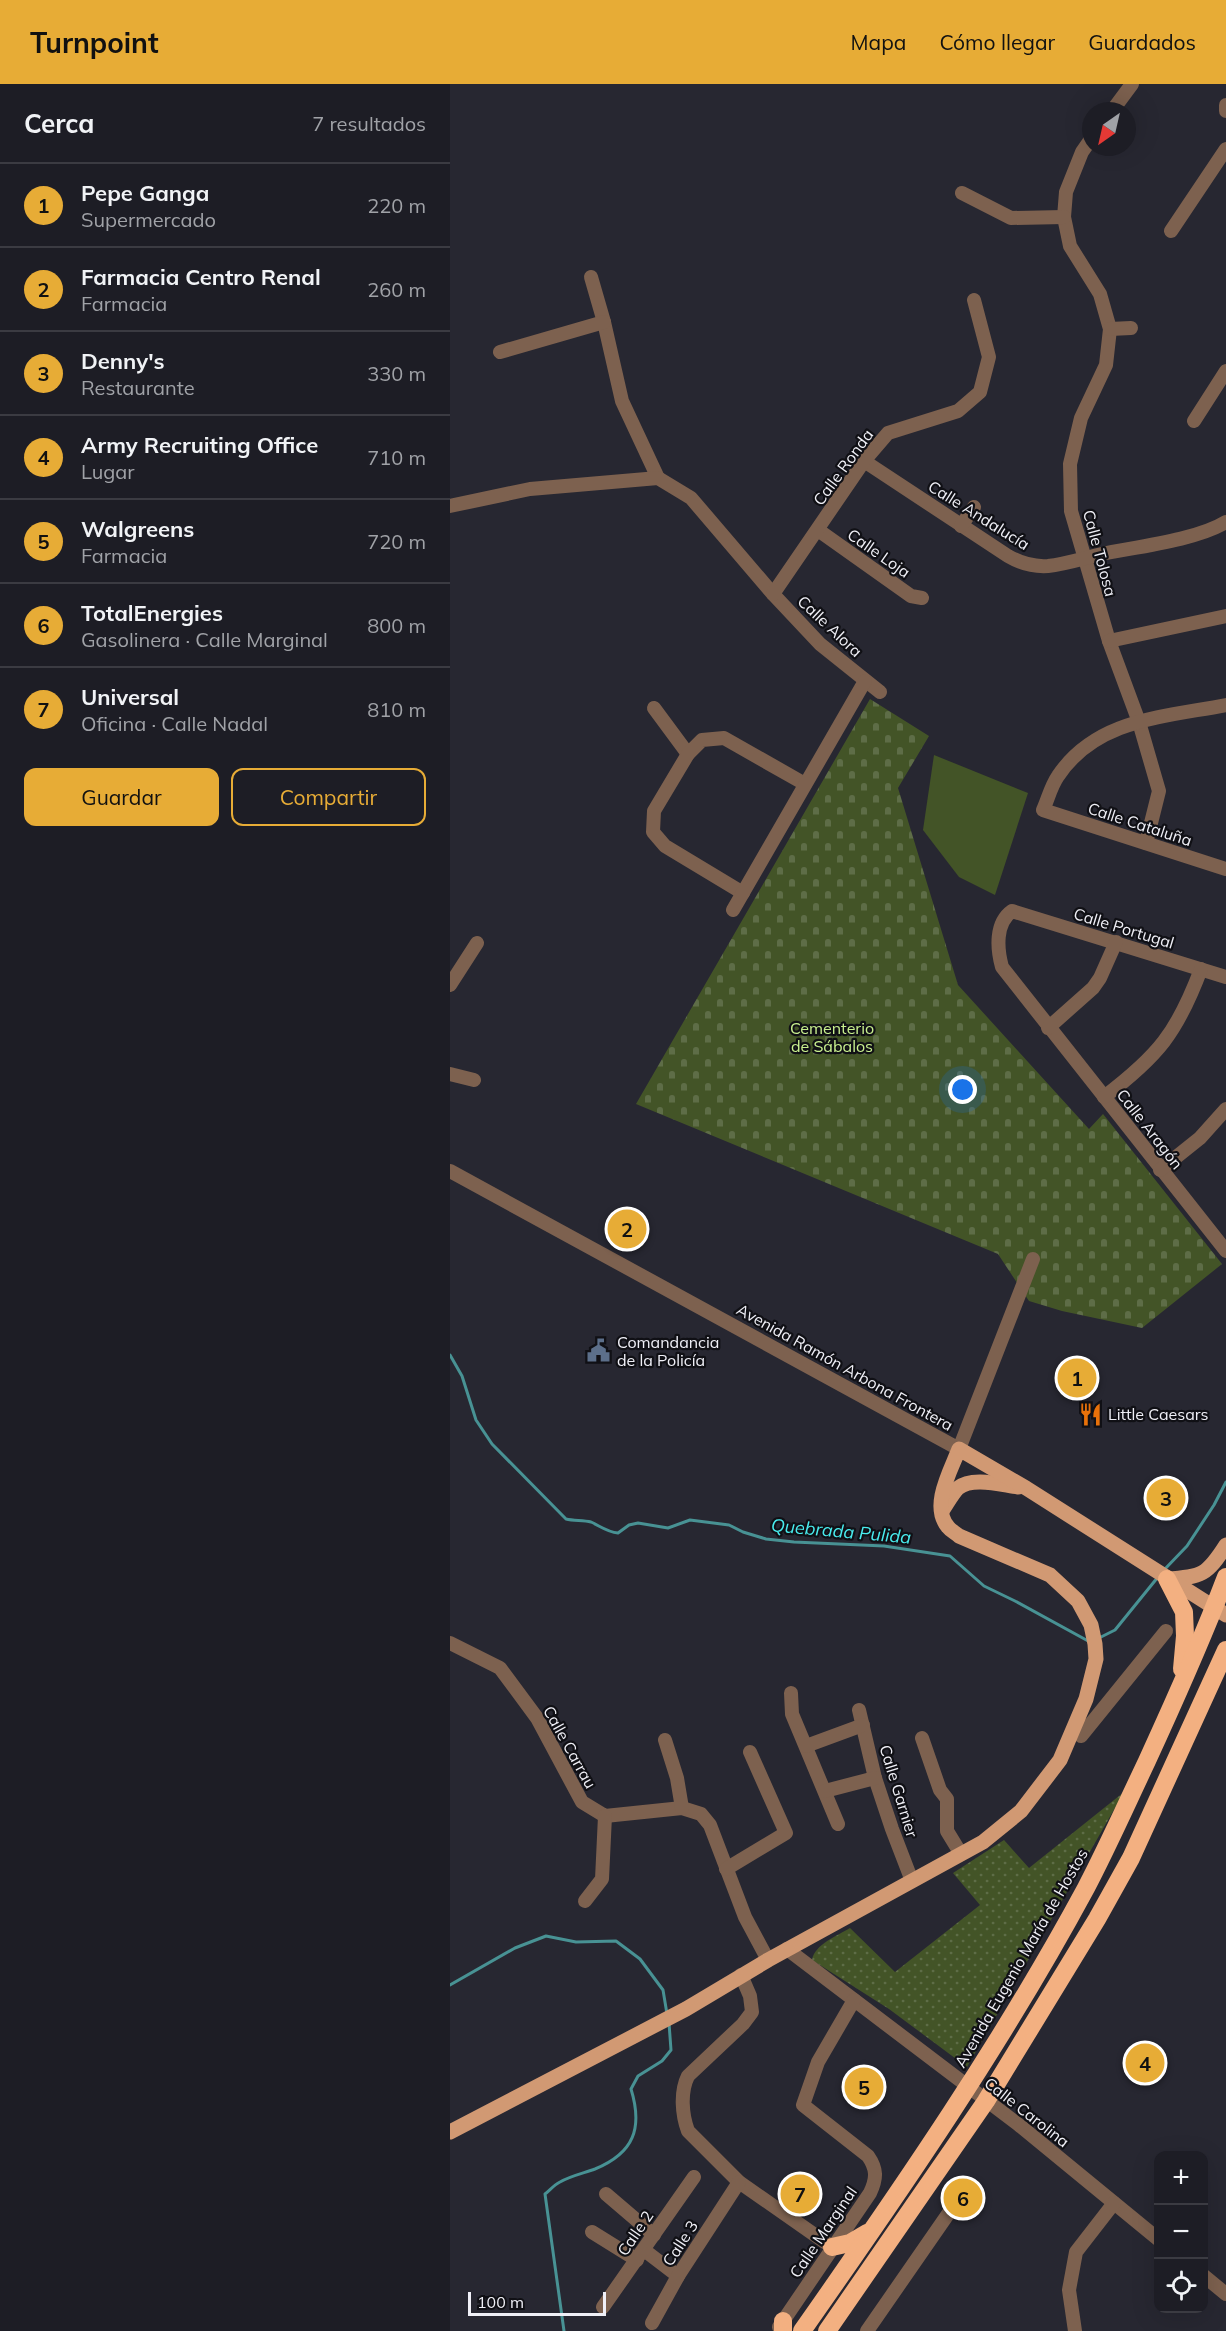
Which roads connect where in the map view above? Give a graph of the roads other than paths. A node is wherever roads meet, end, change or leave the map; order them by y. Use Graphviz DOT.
graph roads {
  1 [pos="1132,84"];
  2 [pos="1119,102"];
  3 [pos="1226,105"];
  4 [pos="1226,111"];
  5 [pos="1226,149"];
  6 [pos="1082,152"];
  7 [pos="962,193"];
  8 [pos="1064,217"];
  9 [pos="1171,231"];
  10 [pos="591,277"];
  11 [pos="974,300"];
  12 [pos="604,322"];
  13 [pos="1131,328"];
  14 [pos="1110,329"];
  15 [pos="500,351"];
  16 [pos="1226,371"];
  17 [pos="1194,421"];
  18 [pos="864,461"];
  19 [pos="658,478"];
  20 [pos="450,506"];
  21 [pos="974,507"];
  22 [pos="1226,522"];
  23 [pos="961,526"];
  24 [pos="818,530"];
  25 [pos="1083,559"];
  26 [pos="773,594"];
  27 [pos="922,598"];
  28 [pos="1226,616"];
  29 [pos="1109,641"];
  30 [pos="866,681"];
  31 [pos="880,692"];
  32 [pos="1226,705"];
  33 [pos="654,708"];
  34 [pos="1139,722"];
  35 [pos="688,754"];
  36 [pos="805,784"];
  37 [pos="1146,843"];
  38 [pos="1226,869"];
  39 [pos="743,892"];
  40 [pos="733,910"];
  41 [pos="1012,911"];
  42 [pos="1116,942"];
  43 [pos="477,943"];
  44 [pos="1201,969"];
  45 [pos="1226,977"];
  46 [pos="450,985"];
  47 [pos="1048,1028"];
  48 [pos="450,1074"];
  49 [pos="474,1080"];
  50 [pos="1104,1097"];
  51 [pos="1226,1109"];
  52 [pos="1160,1170"];
  53 [pos="450,1171"];
  54 [pos="1226,1251"];
  55 [pos="1034,1259"];
  56 [pos="959,1449"];
  57 [pos="1026,1488"];
  58 [pos="942,1511"];
  59 [pos="1226,1545"];
  60 [pos="1226,1577"];
  61 [pos="1167,1579"];
  62 [pos="1220,1612"];
  63 [pos="1166,1631"];
  64 [pos="450,1643"];
  65 [pos="1226,1650"];
  66 [pos="1180,1689"];
  67 [pos="791,1693"];
  68 [pos="1086,1699"];
  69 [pos="859,1710"];
  70 [pos="1103,1710"];
  71 [pos="863,1725"];
  72 [pos="1081,1736"];
  73 [pos="922,1738"];
  74 [pos="665,1740"];
  75 [pos="806,1746"];
  76 [pos="750,1752"];
  77 [pos="875,1778"];
  78 [pos="825,1791"];
  79 [pos="682,1808"];
  80 [pos="605,1816"];
  81 [pos="838,1824"];
  82 [pos="961,1854"];
  83 [pos="726,1869"];
  84 [pos="912,1881"];
  85 [pos="585,1901"];
  86 [pos="787,1949"];
  87 [pos="768,1959"];
  88 [pos="741,1975"];
  89 [pos="854,2000"];
  90 [pos="969,2086"];
  91 [pos="986,2101"];
  92 [pos="450,2132"];
  93 [pos="694,2176"];
  94 [pos="739,2182"];
  95 [pos="606,2194"];
  96 [pos="1114,2203"];
  97 [pos="955,2204"];
  98 [pos="874,2229"];
  99 [pos="592,2232"];
  100 [pos="654,2235"];
  101 [pos="1154,2236"];
  102 [pos="832,2247"];
  103 [pos="640,2255"];
  104 [pos="678,2276"];
  105 [pos="1208,2280"];
  106 [pos="1226,2294"];
  107 [pos="603,2307"];
  108 [pos="652,2323"];
  109 [pos="781,2328"];
  110 [pos="802,2331"];
  111 [pos="827,2331"];
  112 [pos="867,2331"];
  113 [pos="1075,2331"];
  1 -- 2 [label="street"];
  3 -- 4 [label="street"];
  5 -- 9 [label="street"];
  6 -- 8 [label="street, Calle Tolosa"];
  7 -- 8 [label="street"];
  8 -- 14 [label="street, Calle Tolosa"];
  10 -- 12 [label="street"];
  11 -- 18 [label="street, Calle Ronda"];
  12 -- 15 [label="street"];
  12 -- 19 [label="street"];
  13 -- 14 [label="street"];
  14 -- 25 [label="street, Calle Tolosa"];
  16 -- 17 [label="street"];
  18 -- 23 [label="street, Calle Andalucía"];
  18 -- 24 [label="street, Calle Ronda"];
  19 -- 20 [label="street"];
  19 -- 26 [label="street, Calle Alora"];
  21 -- 23 [label="street"];
  22 -- 25 [label="street, Calle Andalucía"];
  23 -- 25 [label="street, Calle Andalucía"];
  24 -- 26 [label="street, Calle Ronda"];
  24 -- 27 [label="street, Calle Loja"];
  25 -- 29 [label="street, Calle Tolosa"];
  26 -- 30 [label="street, Calle Alora"];
  28 -- 29 [label="street"];
  29 -- 34 [label="street, Calle Tolosa"];
  30 -- 31 [label="street, Calle Alora"];
  30 -- 36 [label="street"];
  32 -- 34 [label="street"];
  33 -- 35 [label="street"];
  34 -- 37 [label="street, Calle Tolosa"];
  34 -- 37 [label="street, Calle Cataluña"];
  35 -- 36 [label="street"];
  35 -- 39 [label="street"];
  36 -- 39 [label="street"];
  37 -- 38 [label="street, Calle Cataluña"];
  39 -- 40 [label="street"];
  41 -- 42 [label="street, Calle Portugal"];
  41 -- 47 [label="street, Calle Aragón"];
  42 -- 44 [label="street, Calle Portugal"];
  42 -- 47 [label="street"];
  43 -- 46 [label="street"];
  44 -- 45 [label="street, Calle Portugal"];
  44 -- 50 [label="street"];
  47 -- 50 [label="street, Calle Aragón"];
  48 -- 49 [label="street"];
  50 -- 52 [label="street, Calle Aragón"];
  51 -- 52 [label="street"];
  52 -- 54 [label="street, Calle Aragón"];
  53 -- 56 [label="street, Avenida Ramón Arbona Frontera"];
  55 -- 56 [label="street"];
  56 -- 57 [label="main road, Avenida Ramón Arbona Frontera"];
  56 -- 58 [label="main road"];
  57 -- 58 [label="main road"];
  57 -- 61 [label="main road, Avenida Ramón Arbona Frontera"];
  58 -- 68 [label="main road"];
  59 -- 61 [label="main road"];
  60 -- 62 [label="highway, Avenida Eugenio María de Hostos"];
  61 -- 62 [label="main road, Avenida Ramón Arbona Frontera"];
  61 -- 66 [label="highway"];
  62 -- 66 [label="highway, Avenida Eugenio María de Hostos"];
  63 -- 70 [label="street"];
  64 -- 80 [label="street, Calle Carrau"];
  65 -- 91 [label="highway"];
  66 -- 90 [label="highway, Avenida Eugenio María de Hostos"];
  67 -- 75 [label="street"];
  68 -- 70 [label="street"];
  68 -- 82 [label="main road"];
  69 -- 71 [label="street, Calle Garnier"];
  70 -- 72 [label="street"];
  71 -- 75 [label="street"];
  71 -- 77 [label="street, Calle Garnier"];
  73 -- 82 [label="street"];
  74 -- 79 [label="street"];
  75 -- 78 [label="street"];
  76 -- 83 [label="street"];
  77 -- 78 [label="street"];
  77 -- 84 [label="street, Calle Garnier"];
  78 -- 81 [label="street"];
  79 -- 80 [label="street"];
  79 -- 83 [label="street"];
  80 -- 85 [label="street"];
  82 -- 84 [label="main road"];
  83 -- 87 [label="street"];
  84 -- 86 [label="main road"];
  86 -- 87 [label="main road"];
  86 -- 89 [label="street, Calle Carolina"];
  87 -- 88 [label="main road"];
  88 -- 92 [label="main road"];
  88 -- 94 [label="street"];
  89 -- 90 [label="street, Calle Carolina"];
  89 -- 102 [label="street, Calle Marginal"];
  90 -- 91 [label="street, Calle Carolina"];
  90 -- 98 [label="highway, Avenida Eugenio María de Hostos"];
  91 -- 96 [label="street, Calle Carolina"];
  91 -- 111 [label="highway"];
  93 -- 100 [label="street, Calle 2"];
  94 -- 102 [label="street"];
  94 -- 104 [label="street, Calle 3"];
  95 -- 100 [label="street"];
  96 -- 101 [label="street, Calle Carolina"];
  96 -- 113 [label="street"];
  97 -- 112 [label="street"];
  98 -- 102 [label="highway"];
  98 -- 110 [label="highway, Avenida Eugenio María de Hostos"];
  99 -- 103 [label="street"];
  100 -- 103 [label="street, Calle 2"];
  102 -- 109 [label="street, Calle Marginal"];
  103 -- 104 [label="street"];
  103 -- 107 [label="street, Calle 2"];
  104 -- 108 [label="street, Calle 3"];
  105 -- 106 [label="street"];
}
